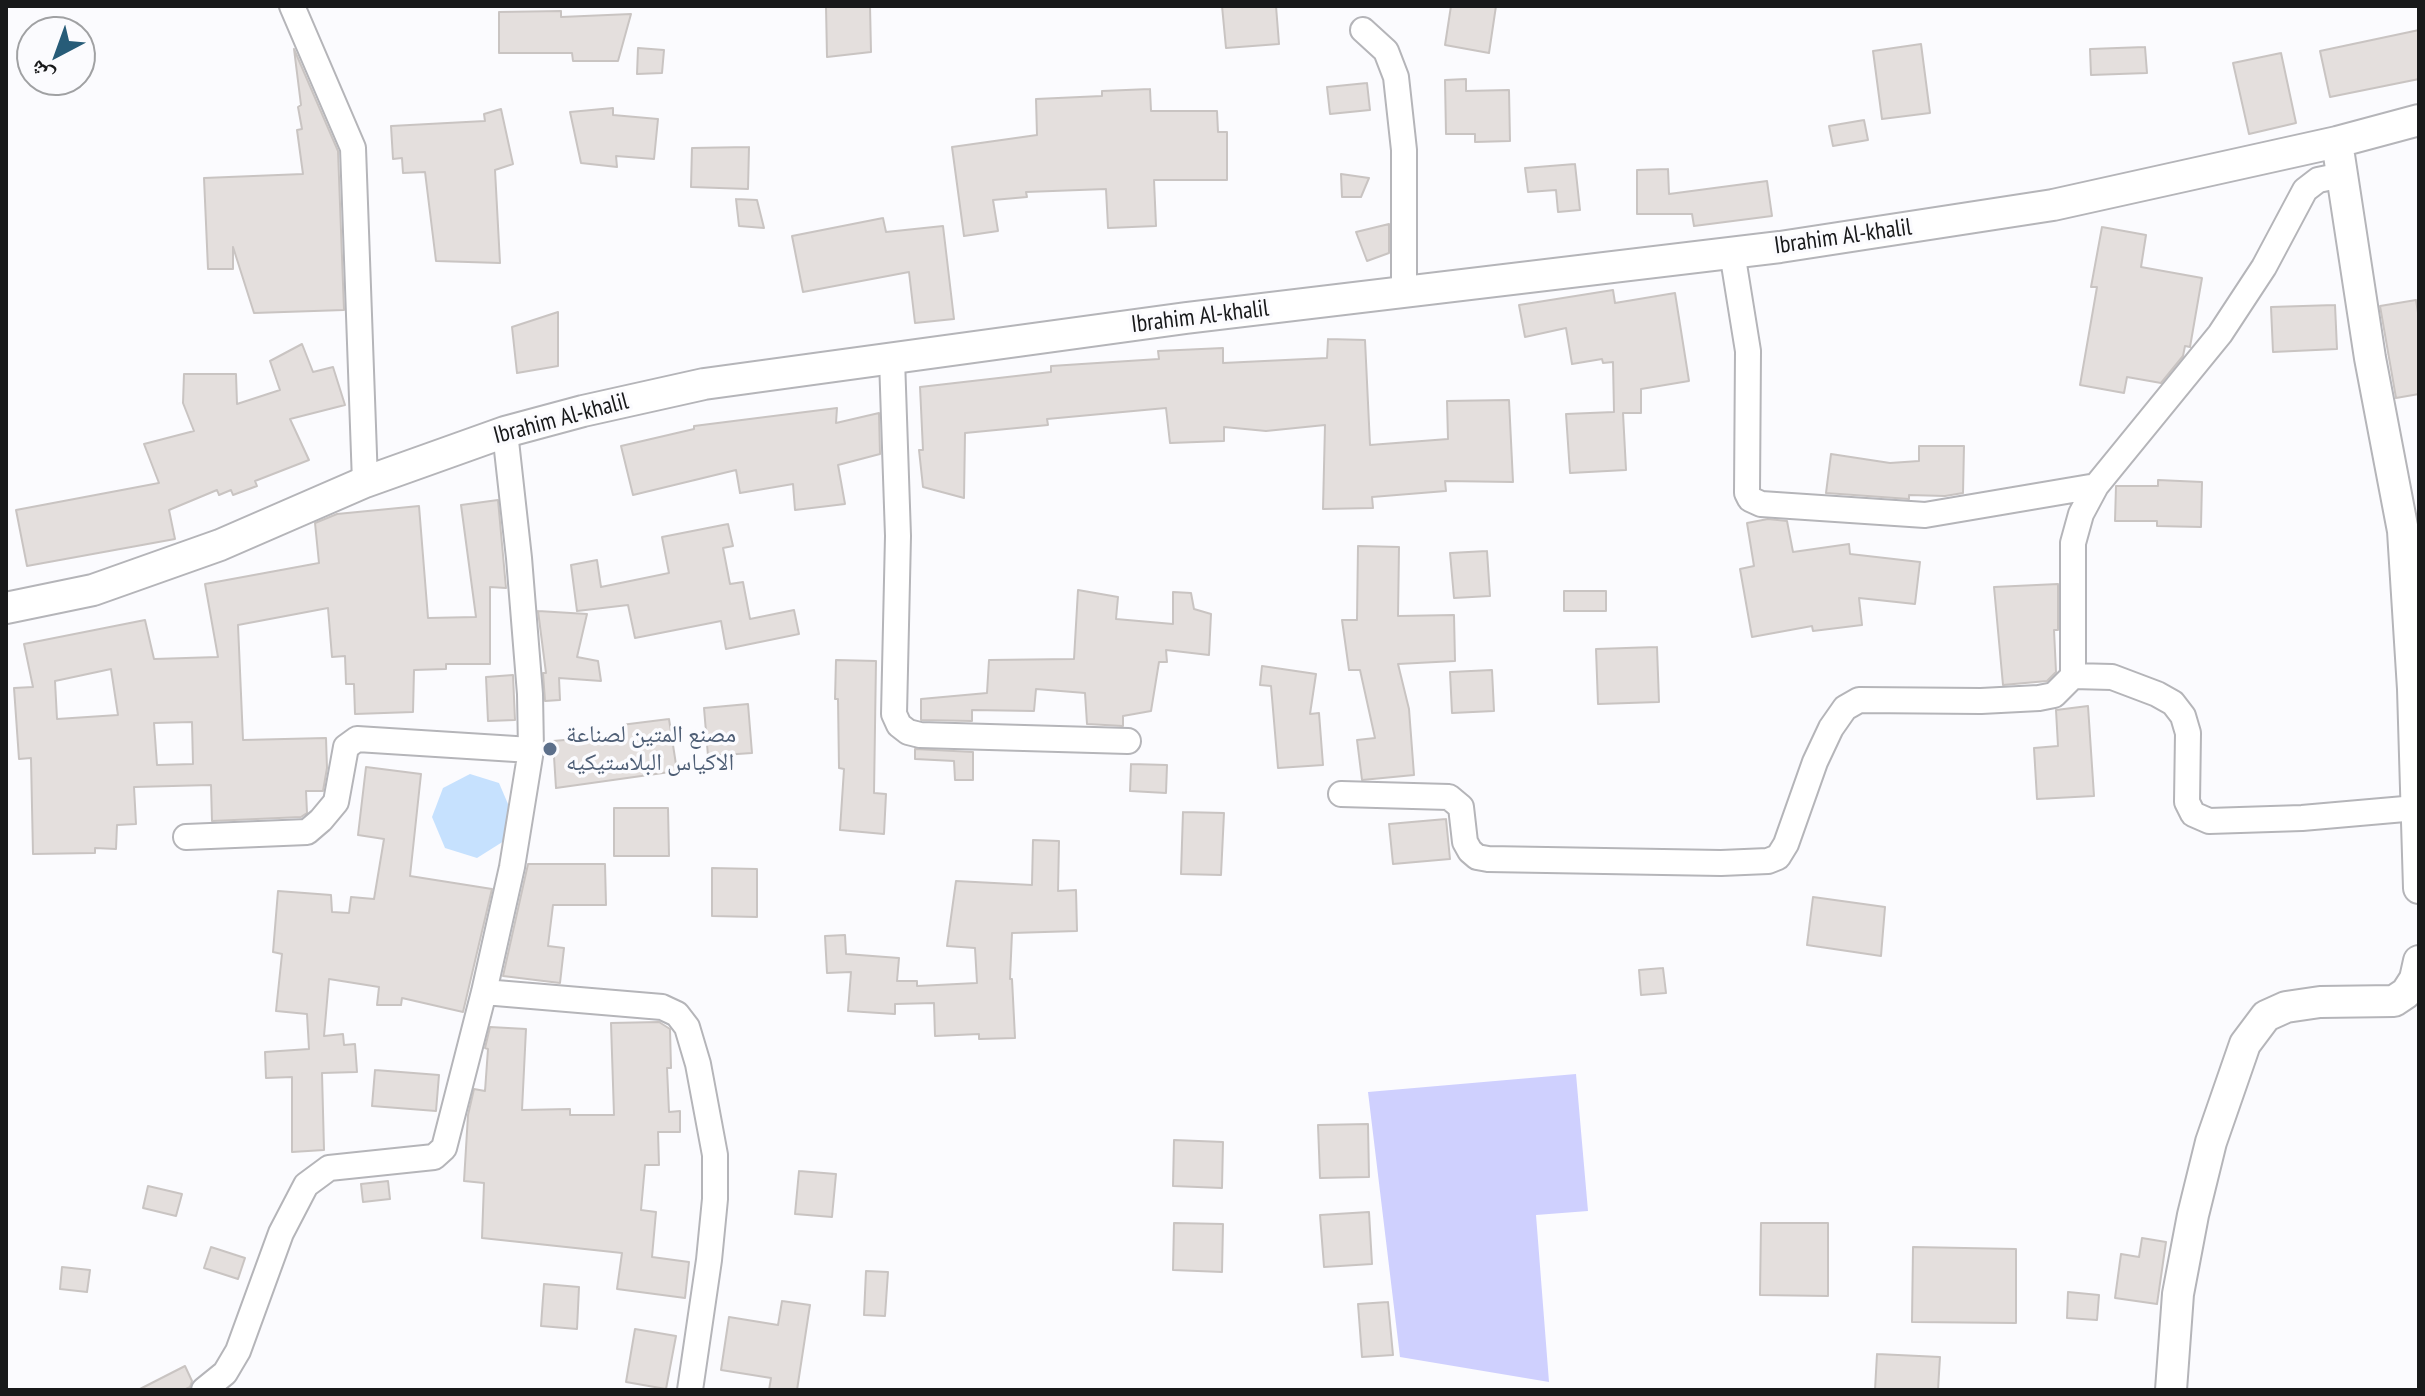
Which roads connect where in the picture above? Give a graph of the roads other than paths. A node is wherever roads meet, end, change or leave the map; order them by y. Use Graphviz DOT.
graph roads {
  1 [pos="292,6"];
  2 [pos="1363,30"];
  3 [pos="2419,120"];
  4 [pos="2337,142"];
  5 [pos="2342,175"];
  6 [pos="1732,252"];
  7 [pos="1404,291"];
  8 [pos="892,359"];
  9 [pos="505,432"];
  10 [pos="365,482"];
  11 [pos="2096,486"];
  12 [pos="6,608"];
  13 [pos="2073,676"];
  14 [pos="1128,741"];
  15 [pos="531,750"];
  16 [pos="1341,794"];
  17 [pos="2416,808"];
  18 [pos="186,837"];
  19 [pos="2419,888"];
  20 [pos="2419,961"];
  21 [pos="484,992"];
  22 [pos="204,1390"];
  23 [pos="690,1390"];
  24 [pos="2171,1390"];
  1 -- 10 [label="street"];
  2 -- 7 [label="street"];
  3 -- 4 [label="street, Ibrahim Al-khalil"];
  4 -- 5 [label="street"];
  4 -- 6 [label="street, Ibrahim Al-khalil"];
  5 -- 11 [label="street"];
  5 -- 17 [label="street"];
  6 -- 7 [label="street, Ibrahim Al-khalil"];
  6 -- 11 [label="street"];
  7 -- 8 [label="street, Ibrahim Al-khalil"];
  8 -- 9 [label="street, Ibrahim Al-khalil"];
  8 -- 14 [label="street"];
  9 -- 10 [label="street, Ibrahim Al-khalil"];
  9 -- 15 [label="street"];
  10 -- 12 [label="street, Ibrahim Al-khalil"];
  11 -- 13 [label="street"];
  13 -- 16 [label="street"];
  13 -- 17 [label="street"];
  15 -- 18 [label="street"];
  15 -- 21 [label="street"];
  17 -- 19 [label="street"];
  20 -- 24 [label="street"];
  21 -- 22 [label="street"];
  21 -- 23 [label="street"];
}
